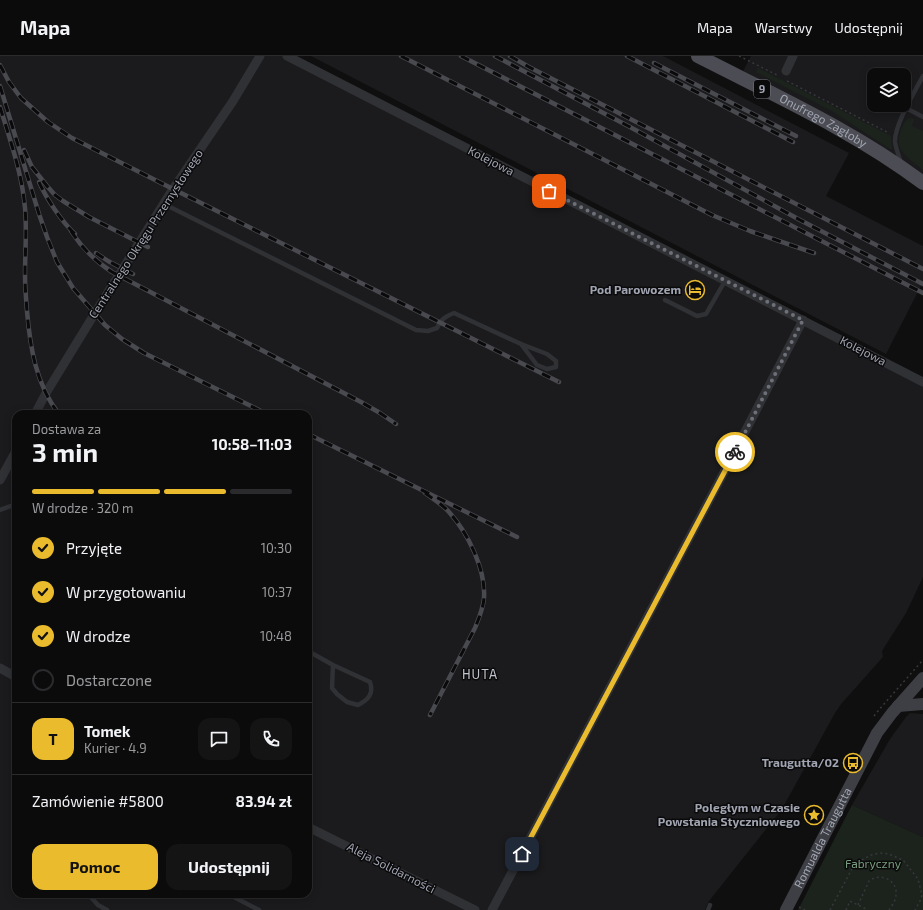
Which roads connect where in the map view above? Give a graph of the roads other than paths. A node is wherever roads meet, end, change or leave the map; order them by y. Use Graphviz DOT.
graph roads {
  1 [pos="260,56"];
  2 [pos="287,56"];
  3 [pos="793,56"];
  4 [pos="703,57"];
  5 [pos="784,75"];
  6 [pos="923,76"];
  7 [pos="911,99"];
  8 [pos="911,111"];
  9 [pos="904,112"];
  10 [pos="923,117"];
  11 [pos="903,169"];
  12 [pos="923,184"];
  13 [pos="164,204"];
  14 [pos="726,281"];
  15 [pos="665,300"];
  16 [pos="803,320"];
  17 [pos="521,344"];
  18 [pos="923,382"];
  19 [pos="37,410"];
  20 [pos="12,458"];
  21 [pos="0,480"];
  22 [pos="12,506"];
  23 [pos="0,510"];
  24 [pos="312,653"];
  25 [pos="333,665"];
  26 [pos="0,668"];
  27 [pos="12,675"];
  28 [pos="923,678"];
  29 [pos="923,704"];
  30 [pos="898,706"];
  31 [pos="312,829"];
  32 [pos="92,898"];
  33 [pos="236,898"];
  34 [pos="710,905"];
  35 [pos="107,910"];
  36 [pos="259,910"];
  37 [pos="475,910"];
  38 [pos="492,910"];
  39 [pos="708,910"];
  40 [pos="786,910"];
  1 -- 13 [label="street, Centralnego Okręgu Przemysłowego"];
  2 -- 14 [label="street, Kolejowa"];
  3 -- 5 [label="street"];
  4 -- 11 [label="main road, Onufrego Zagłoby / 9"];
  6 -- 7 [label="lane"];
  8 -- 10 [label="lane"];
  9 -- 11 [label="lane"];
  11 -- 12 [label="main road, Onufrego Zagłoby / 9"];
  13 -- 17 [label="lane"];
  13 -- 19 [label="street, Centralnego Okręgu Przemysłowego"];
  14 -- 15 [label="lane"];
  14 -- 16 [label="street, Kolejowa"];
  16 -- 18 [label="street, Kolejowa"];
  16 -- 38 [label="street"];
  17 -- 17 [label="lane"];
  20 -- 21 [label="street"];
  22 -- 23 [label="lane"];
  24 -- 25 [label="lane"];
  25 -- 25 [label="lane"];
  26 -- 27 [label="street"];
  28 -- 30 [label="main road, Romualda Traugutta"];
  29 -- 30 [label="main road"];
  30 -- 40 [label="main road, Romualda Traugutta"];
  31 -- 37 [label="street, Aleja Solidarności"];
  32 -- 35 [label="lane"];
  33 -- 36 [label="lane"];
  34 -- 39 [label="lane"];
}
